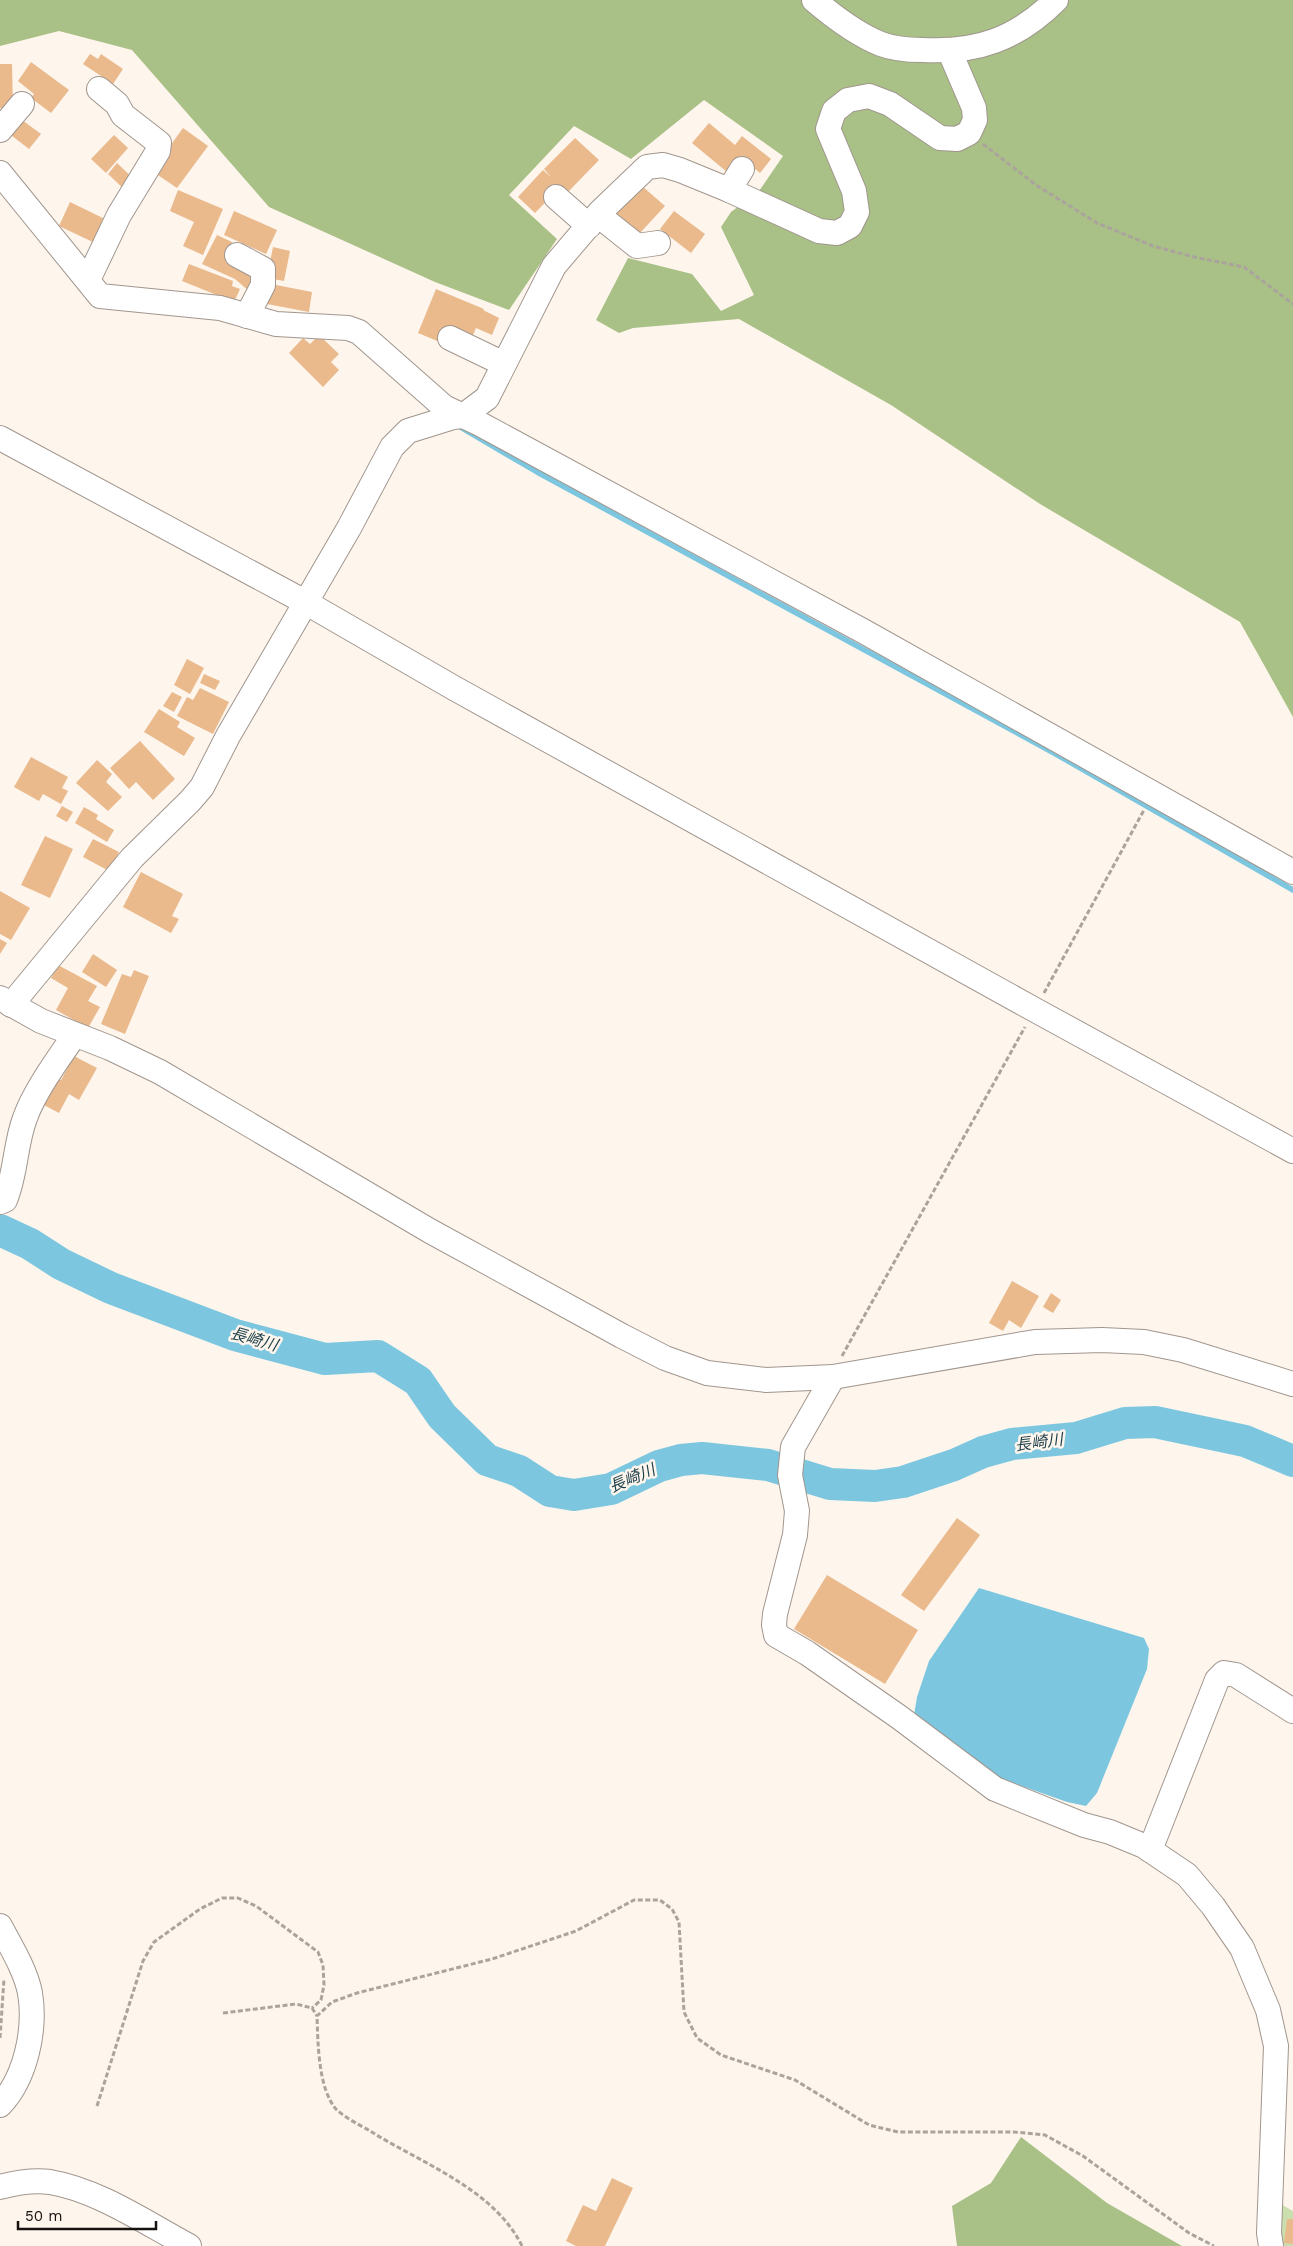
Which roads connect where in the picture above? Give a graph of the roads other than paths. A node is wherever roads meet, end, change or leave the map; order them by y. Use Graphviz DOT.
graph roads {
  1 [pos="814,0"];
  2 [pos="1056,0"];
  3 [pos="950,52"];
  4 [pos="99,89"];
  5 [pos="22,104"];
  6 [pos="0,130"];
  7 [pos="742,169"];
  8 [pos="0,173"];
  9 [pos="729,190"];
  10 [pos="556,197"];
  11 [pos="593,220"];
  12 [pos="658,244"];
  13 [pos="237,255"];
  14 [pos="88,280"];
  15 [pos="247,316"];
  16 [pos="450,338"];
  17 [pos="504,364"];
  18 [pos="452,418"];
  19 [pos="0,438"];
  20 [pos="305,602"];
  21 [pos="1293,872"];
  22 [pos="5,1002"];
  23 [pos="74,1036"];
  24 [pos="1293,1151"];
  25 [pos="0,1202"];
  26 [pos="833,1377"];
  27 [pos="1293,1384"];
  28 [pos="1293,1711"];
  29 [pos="1150,1850"];
  30 [pos="0,1926"];
  31 [pos="0,2105"];
  32 [pos="0,2187"];
  33 [pos="189,2246"];
  34 [pos="1271,2246"];
  1 -- 3 [label="street"];
  2 -- 3 [label="street"];
  3 -- 9 [label="street"];
  4 -- 14 [label="street"];
  5 -- 6 [label="street"];
  7 -- 9 [label="street"];
  8 -- 14 [label="street"];
  9 -- 11 [label="street"];
  10 -- 11 [label="street"];
  11 -- 12 [label="street"];
  11 -- 17 [label="street"];
  13 -- 15 [label="street"];
  14 -- 15 [label="street"];
  15 -- 18 [label="street"];
  16 -- 17 [label="street"];
  17 -- 18 [label="street"];
  18 -- 20 [label="street"];
  18 -- 21 [label="street"];
  19 -- 20 [label="street"];
  20 -- 22 [label="street"];
  20 -- 24 [label="street"];
  22 -- 23 [label="street"];
  23 -- 25 [label="street"];
  23 -- 26 [label="street"];
  26 -- 27 [label="street"];
  26 -- 29 [label="street"];
  28 -- 29 [label="street"];
  29 -- 34 [label="street"];
  30 -- 31 [label="street"];
  32 -- 33 [label="street"];
}
